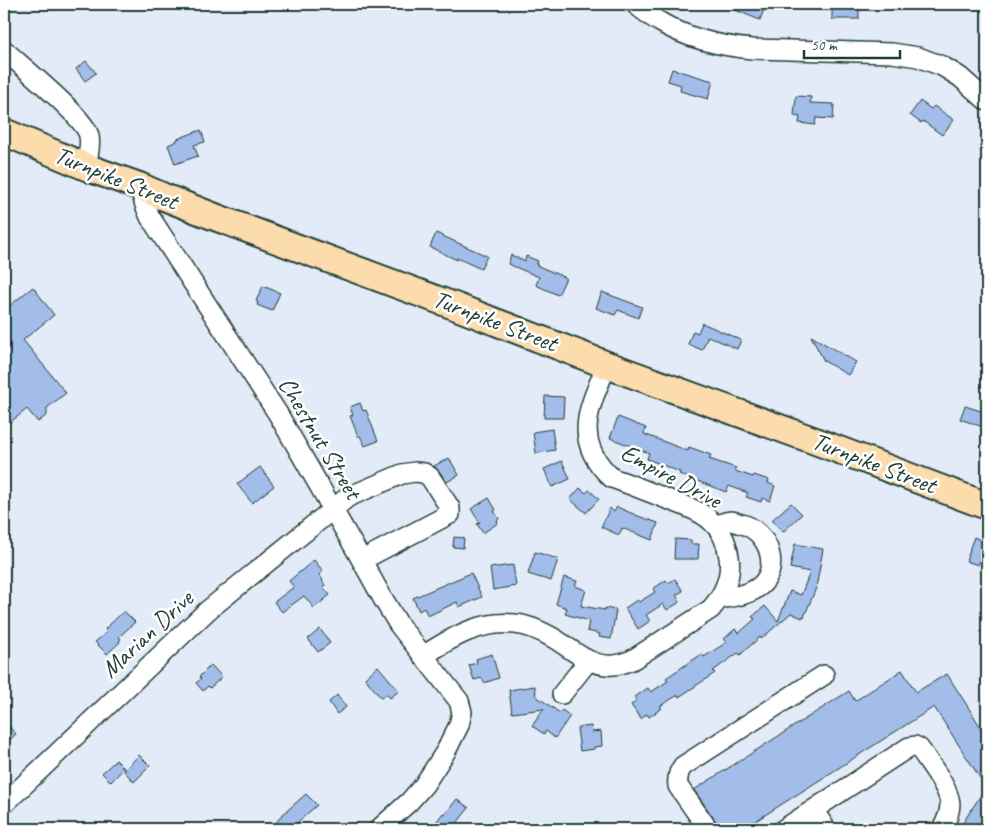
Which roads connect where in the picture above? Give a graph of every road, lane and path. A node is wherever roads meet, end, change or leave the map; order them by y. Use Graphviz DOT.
graph roads {
  1 [pos="635,4"];
  2 [pos="4,50"];
  3 [pos="987,101"];
  4 [pos="4,132"];
  5 [pos="86,166"];
  6 [pos="139,186"];
  7 [pos="607,364"];
  8 [pos="987,506"];
  9 [pos="333,509"];
  10 [pos="716,526"];
  11 [pos="362,560"];
  12 [pos="720,599"];
  13 [pos="423,656"];
  14 [pos="588,661"];
  15 [pos="824,675"];
  16 [pos="562,694"];
  17 [pos="4,804"];
  18 [pos="814,810"];
  19 [pos="380,829"];
  20 [pos="708,829"];
  21 [pos="784,829"];
  22 [pos="826,829"];
  23 [pos="942,829"];
  1 -- 3 [label="street"];
  2 -- 5 [label="street"];
  4 -- 5 [label="highway, Turnpike Street"];
  5 -- 6 [label="highway, Turnpike Street"];
  6 -- 7 [label="highway, Turnpike Street"];
  6 -- 9 [label="street, Chestnut Street"];
  7 -- 8 [label="highway, Turnpike Street"];
  7 -- 10 [label="street, Empire Drive"];
  9 -- 11 [label="street, Chestnut Street"];
  9 -- 11 [label="street, Marian Drive"];
  9 -- 17 [label="street, Marian Drive"];
  10 -- 12 [label="street, Empire Drive"];
  10 -- 12 [label="street"];
  11 -- 13 [label="street, Chestnut Street"];
  12 -- 14 [label="street, Empire Drive"];
  13 -- 14 [label="street, Empire Drive"];
  13 -- 19 [label="street, Chestnut Street"];
  14 -- 16 [label="street"];
  15 -- 20 [label="street"];
  18 -- 21 [label="street"];
  18 -- 22 [label="street"];
  18 -- 23 [label="street"];
}
